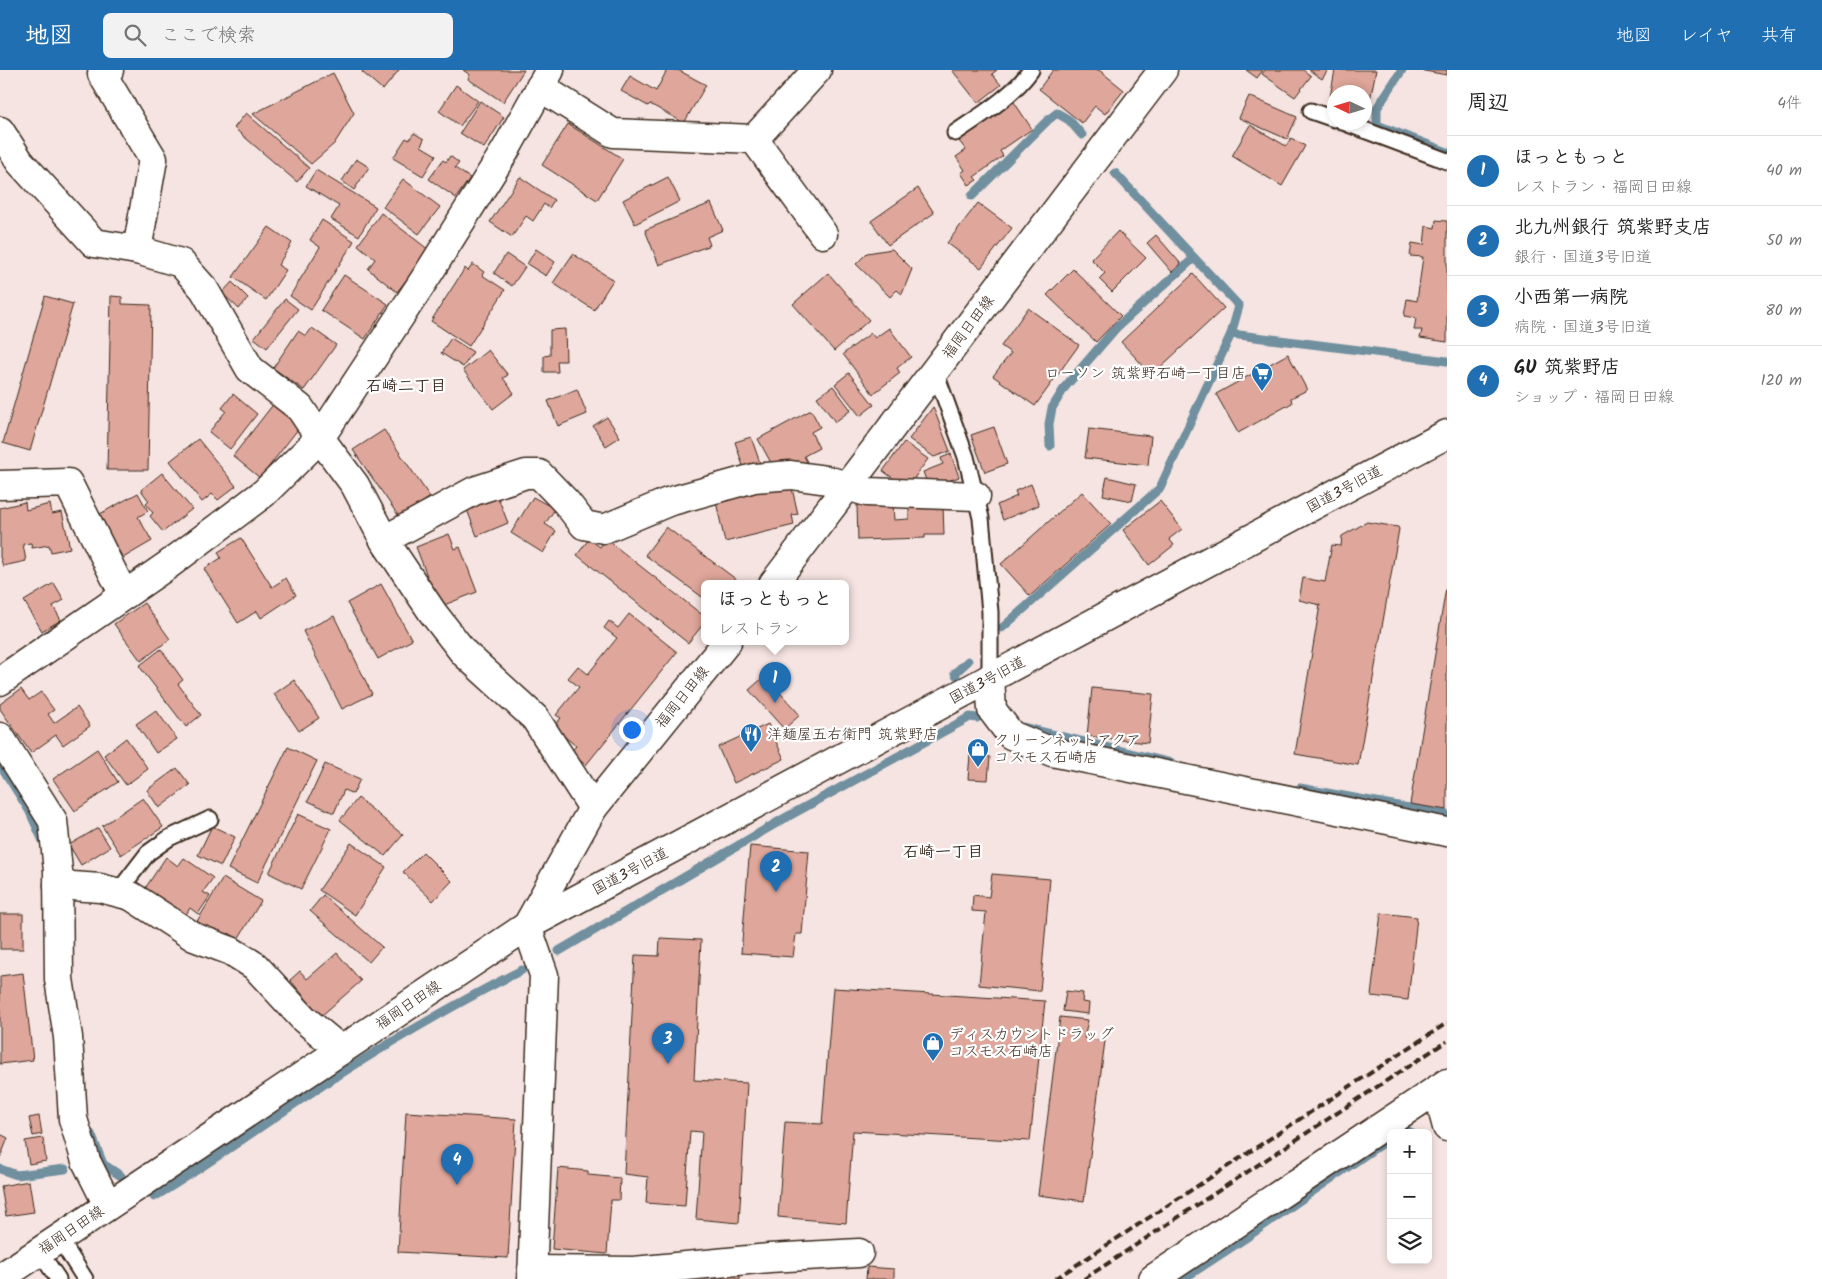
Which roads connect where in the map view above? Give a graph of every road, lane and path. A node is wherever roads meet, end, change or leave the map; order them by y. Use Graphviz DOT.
graph roads {
  1 [pos="109,70"];
  2 [pos="817,70"];
  3 [pos="1031,70"];
  4 [pos="1163,70"];
  5 [pos="545,79"];
  6 [pos="1311,111"];
  7 [pos="1327,117"];
  8 [pos="1364,130"];
  9 [pos="0,131"];
  10 [pos="954,133"];
  11 [pos="754,139"];
  12 [pos="1447,161"];
  13 [pos="823,234"];
  14 [pos="136,250"];
  15 [pos="935,371"];
  16 [pos="1447,434"];
  17 [pos="320,438"];
  18 [pos="0,485"];
  19 [pos="848,486"];
  20 [pos="976,496"];
  21 [pos="384,540"];
  22 [pos="776,580"];
  23 [pos="124,595"];
  24 [pos="725,645"];
  25 [pos="990,678"];
  26 [pos="0,681"];
  27 [pos="0,738"];
  28 [pos="594,808"];
  29 [pos="210,819"];
  30 [pos="1447,832"];
  31 [pos="58,885"];
  32 [pos="118,892"];
  33 [pos="527,926"];
  34 [pos="341,1050"];
  35 [pos="1442,1086"];
  36 [pos="1447,1127"];
  37 [pos="108,1205"];
  38 [pos="49,1244"];
  39 [pos="859,1253"];
  40 [pos="532,1274"];
  41 [pos="0,1278"];
  42 [pos="58,1279"];
  43 [pos="85,1279"];
  44 [pos="1154,1279"];
  1 -- 14 [label="street"];
  2 -- 11 [label="street"];
  3 -- 10 [label="lane"];
  4 -- 15 [label="street, 福岡日田線"];
  5 -- 11 [label="street"];
  5 -- 17 [label="street"];
  6 -- 7 [label="lane"];
  8 -- 12 [label="lane"];
  9 -- 14 [label="street"];
  11 -- 13 [label="street"];
  14 -- 17 [label="street"];
  15 -- 19 [label="street, 福岡日田線"];
  15 -- 20 [label="lane"];
  16 -- 25 [label="street, 国道3号旧道"];
  17 -- 21 [label="street"];
  17 -- 23 [label="street"];
  18 -- 23 [label="street"];
  19 -- 20 [label="street"];
  19 -- 21 [label="street"];
  19 -- 22 [label="street, 福岡日田線"];
  20 -- 25 [label="lane"];
  21 -- 28 [label="street"];
  23 -- 26 [label="street"];
  24 -- 28 [label="street, 福岡日田線"];
  25 -- 30 [label="street"];
  25 -- 33 [label="street, 国道3号旧道"];
  27 -- 31 [label="street"];
  28 -- 33 [label="street, 福岡日田線"];
  29 -- 32 [label="lane"];
  31 -- 32 [label="street"];
  31 -- 37 [label="street"];
  32 -- 34 [label="street"];
  33 -- 34 [label="street, 福岡日田線"];
  33 -- 40 [label="street"];
  34 -- 37 [label="street, 福岡日田線"];
  35 -- 36 [label="street"];
  35 -- 44 [label="street"];
  37 -- 38 [label="street, 福岡日田線"];
  38 -- 41 [label="street, 福岡日田線"];
  38 -- 42 [label="lane"];
  38 -- 43 [label="lane"];
  39 -- 40 [label="street"];
}
